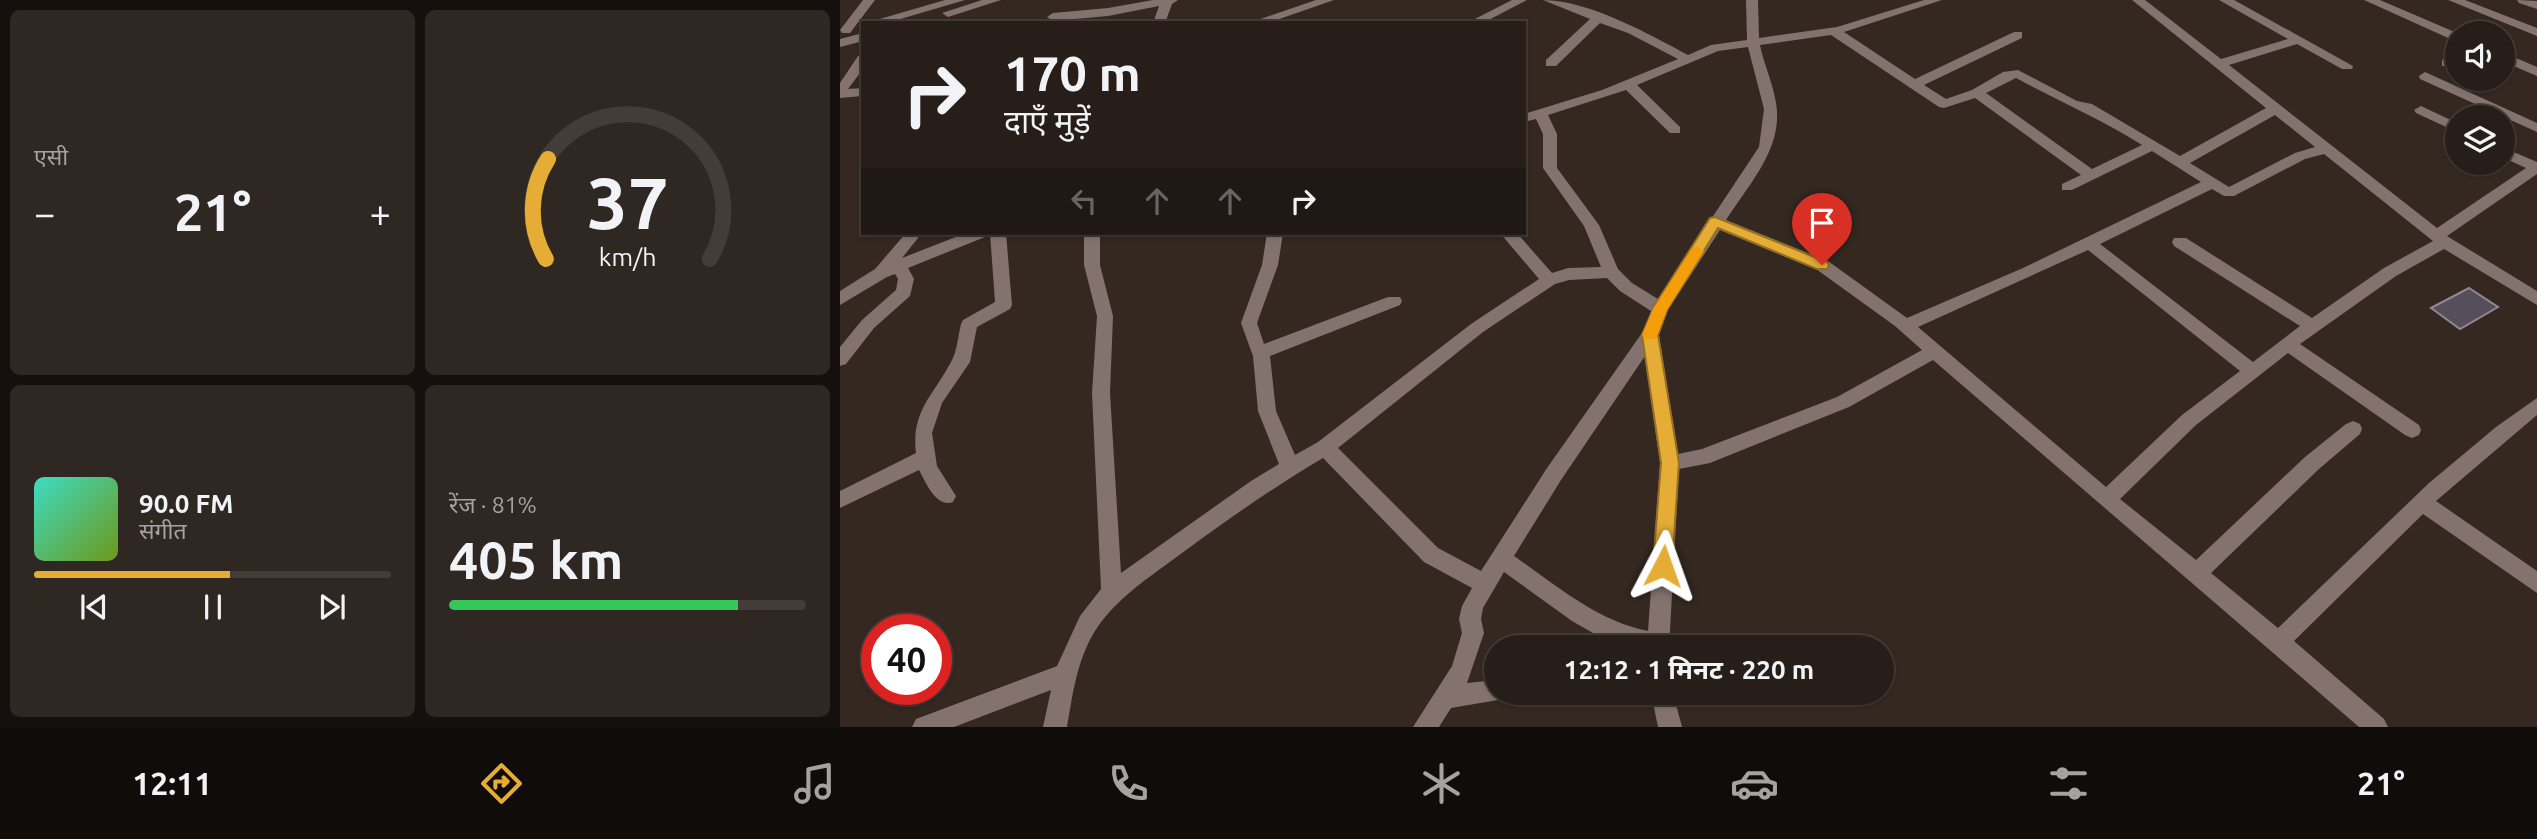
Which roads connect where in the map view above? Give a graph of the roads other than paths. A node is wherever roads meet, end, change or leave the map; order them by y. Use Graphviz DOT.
graph roads {
  1 [pos="869,0"];
  2 [pos="995,0"];
  3 [pos="1062,0"];
  4 [pos="1130,0"];
  5 [pos="1328,0"];
  6 [pos="1521,0"];
  7 [pos="1549,0"];
  8 [pos="1752,0"];
  9 [pos="1936,0"];
  10 [pos="2138,0"];
  11 [pos="2225,0"];
  12 [pos="2370,0"];
  13 [pos="2454,0"];
  14 [pos="2523,0"];
  15 [pos="1170,1"];
  16 [pos="962,4"];
  17 [pos="2537,5"];
  18 [pos="1108,12"];
  19 [pos="1598,18"];
  20 [pos="1052,20"];
  21 [pos="882,21"];
  22 [pos="919,21"];
  23 [pos="956,21"];
  24 [pos="1160,21"];
  25 [pos="1261,21"];
  26 [pos="1477,21"];
  27 [pos="861,26"];
  28 [pos="843,30"];
  29 [pos="1835,31"];
  30 [pos="2537,32"];
  31 [pos="2445,33"];
  32 [pos="2018,35"];
  33 [pos="861,38"];
  34 [pos="2298,40"];
  35 [pos="1754,41"];
  36 [pos="840,43"];
  37 [pos="1689,60"];
  38 [pos="2515,60"];
  39 [pos="861,62"];
  40 [pos="1551,62"];
  41 [pos="2219,64"];
  42 [pos="2347,66"];
  43 [pos="2534,67"];
  44 [pos="2425,76"];
  45 [pos="1629,85"];
  46 [pos="1913,85"];
  47 [pos="861,92"];
  48 [pos="840,93"];
  49 [pos="1977,93"];
  50 [pos="2275,109"];
  51 [pos="2421,110"];
  52 [pos="1541,114"];
  53 [pos="1526,118"];
  54 [pos="2445,122"];
  55 [pos="2537,128"];
  56 [pos="1675,130"];
  57 [pos="2152,146"];
  58 [pos="2326,149"];
  59 [pos="2515,157"];
  60 [pos="2179,163"];
  61 [pos="2537,167"];
  62 [pos="2091,175"];
  63 [pos="2210,184"];
  64 [pos="2067,187"];
  65 [pos="1715,222"];
  66 [pos="912,235"];
  67 [pos="975,235"];
  68 [pos="998,235"];
  69 [pos="1091,235"];
  70 [pos="1275,235"];
  71 [pos="1510,235"];
  72 [pos="2440,239"];
  73 [pos="2180,242"];
  74 [pos="2089,243"];
  75 [pos="899,266"];
  76 [pos="1611,272"];
  77 [pos="881,273"];
  78 [pos="1549,279"];
  79 [pos="840,299"];
  80 [pos="2537,299"];
  81 [pos="1394,301"];
  82 [pos="1660,309"];
  83 [pos="1905,326"];
  84 [pos="2312,326"];
  85 [pos="1650,335"];
  86 [pos="2289,345"];
  87 [pos="1935,351"];
  88 [pos="1261,352"];
  89 [pos="840,359"];
  90 [pos="2254,372"];
  91 [pos="2537,405"];
  92 [pos="2353,429"];
  93 [pos="2412,430"];
  94 [pos="1325,447"];
  95 [pos="927,457"];
  96 [pos="1670,463"];
  97 [pos="1290,467"];
  98 [pos="946,496"];
  99 [pos="840,500"];
  100 [pos="2106,500"];
  101 [pos="2423,503"];
  102 [pos="1500,558"];
  103 [pos="2195,575"];
  104 [pos="2537,583"];
  105 [pos="1485,584"];
  106 [pos="1112,593"];
  107 [pos="1618,635"];
  108 [pos="1659,635"];
  109 [pos="2279,642"];
  110 [pos="1065,674"];
  111 [pos="1484,692"];
  112 [pos="1446,697"];
  113 [pos="1665,705"];
  114 [pos="925,727"];
  115 [pos="1055,727"];
  116 [pos="1425,727"];
  117 [pos="1670,727"];
  118 [pos="2376,727"];
  1 -- 28 [label="street"];
  2 -- 16 [label="street"];
  3 -- 20 [label="street"];
  4 -- 18 [label="street"];
  5 -- 25 [label="street"];
  6 -- 26 [label="street"];
  7 -- 19 [label="street"];
  8 -- 35 [label="street"];
  9 -- 29 [label="street"];
  10 -- 41 [label="street"];
  11 -- 34 [label="street"];
  12 -- 31 [label="street"];
  13 -- 30 [label="street"];
  14 -- 17 [label="street"];
  15 -- 18 [label="street"];
  15 -- 24 [label="street"];
  16 -- 21 [label="street"];
  16 -- 22 [label="street"];
  16 -- 23 [label="street"];
  18 -- 20 [label="street"];
  19 -- 37 [label="street"];
  19 -- 40 [label="street"];
  27 -- 28 [label="street"];
  29 -- 35 [label="street"];
  29 -- 46 [label="street"];
  32 -- 46 [label="street"];
  33 -- 36 [label="street"];
  34 -- 41 [label="street"];
  34 -- 42 [label="street"];
  35 -- 37 [label="street"];
  35 -- 65 [label="street"];
  37 -- 45 [label="street"];
  38 -- 43 [label="street"];
  39 -- 48 [label="street"];
  41 -- 50 [label="street"];
  44 -- 55 [label="street"];
  45 -- 52 [label="street"];
  45 -- 56 [label="street"];
  46 -- 49 [label="street"];
  47 -- 48 [label="street"];
  49 -- 57 [label="street"];
  49 -- 62 [label="street"];
  50 -- 58 [label="street"];
  50 -- 60 [label="street"];
  51 -- 54 [label="street"];
  52 -- 53 [label="street"];
  52 -- 76 [label="street"];
  57 -- 60 [label="street"];
  57 -- 62 [label="street"];
  58 -- 63 [label="street"];
  58 -- 72 [label="street"];
  59 -- 61 [label="street"];
  60 -- 63 [label="street"];
  61 -- 72 [label="street"];
  62 -- 64 [label="street"];
  63 -- 74 [label="street"];
  65 -- 82 [label="street"];
  65 -- 83 [label="street"];
  66 -- 77 [label="street"];
  67 -- 75 [label="street"];
  68 -- 95 [label="street"];
  69 -- 106 [label="street"];
  70 -- 88 [label="street"];
  71 -- 78 [label="street"];
  72 -- 80 [label="street"];
  72 -- 84 [label="street"];
  73 -- 84 [label="street"];
  74 -- 83 [label="street"];
  74 -- 90 [label="street"];
  75 -- 77 [label="street"];
  75 -- 89 [label="street"];
  76 -- 78 [label="street"];
  76 -- 82 [label="street"];
  77 -- 79 [label="street"];
  78 -- 94 [label="street"];
  81 -- 88 [label="street"];
  82 -- 85 [label="street"];
  83 -- 87 [label="street"];
  84 -- 86 [label="street"];
  85 -- 96 [label="street"];
  85 -- 102 [label="street"];
  86 -- 90 [label="street"];
  86 -- 93 [label="street"];
  87 -- 96 [label="street"];
  87 -- 100 [label="street"];
  88 -- 97 [label="street"];
  90 -- 100 [label="street"];
  91 -- 101 [label="street"];
  92 -- 103 [label="street"];
  94 -- 97 [label="street"];
  94 -- 105 [label="street"];
  95 -- 98 [label="street"];
  95 -- 99 [label="street"];
  96 -- 108 [label="street"];
  97 -- 106 [label="street"];
  100 -- 103 [label="street"];
  101 -- 104 [label="street"];
  101 -- 109 [label="street"];
  102 -- 105 [label="street"];
  102 -- 107 [label="street"];
  103 -- 109 [label="street"];
  105 -- 112 [label="street"];
  106 -- 110 [label="street"];
  109 -- 118 [label="street"];
  110 -- 114 [label="street"];
  110 -- 115 [label="street"];
  111 -- 112 [label="street"];
  112 -- 116 [label="street"];
  113 -- 117 [label="street"];
}
